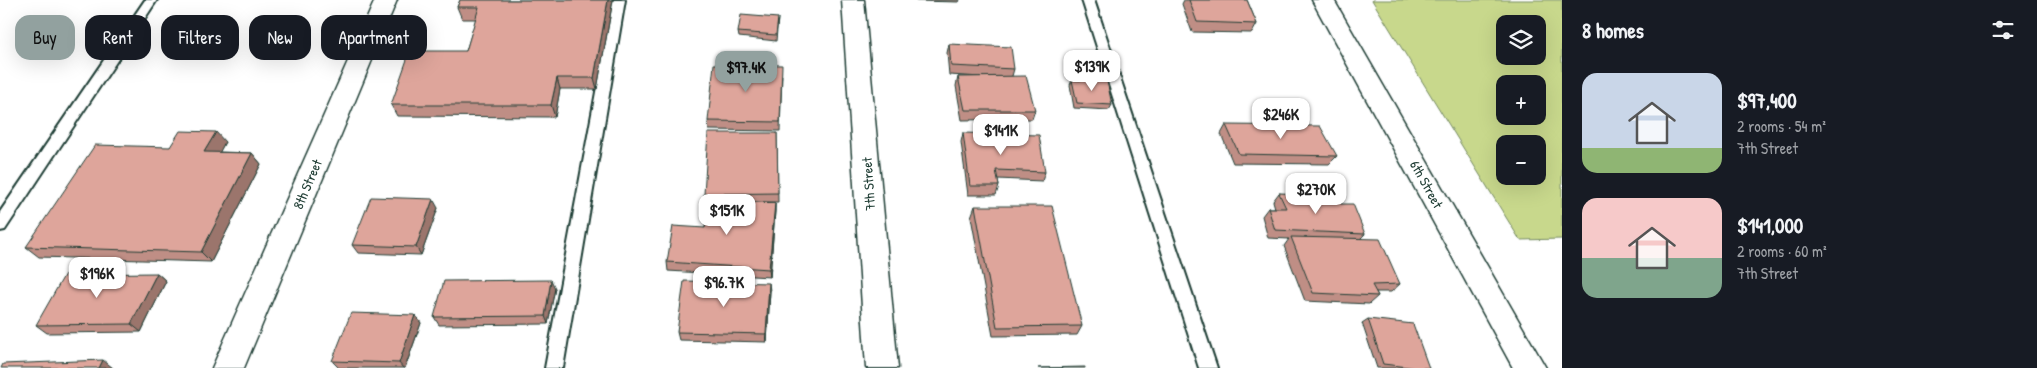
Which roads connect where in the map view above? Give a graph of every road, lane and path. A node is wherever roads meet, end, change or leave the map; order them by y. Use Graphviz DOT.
graph roads {
  1 [pos="151,0"];
  2 [pos="386,0"];
  3 [pos="619,0"];
  4 [pos="853,0"];
  5 [pos="1088,0"];
  6 [pos="1323,0"];
  7 [pos="0,225"];
  8 [pos="228,368"];
  9 [pos="554,368"];
  10 [pos="882,368"];
  11 [pos="1208,368"];
  12 [pos="1530,368"];
  1 -- 7 [label="lane"];
  2 -- 8 [label="street, 8th Street"];
  3 -- 9 [label="lane"];
  4 -- 10 [label="street, 7th Street"];
  5 -- 11 [label="lane"];
  6 -- 12 [label="street, 6th Street"];
}
